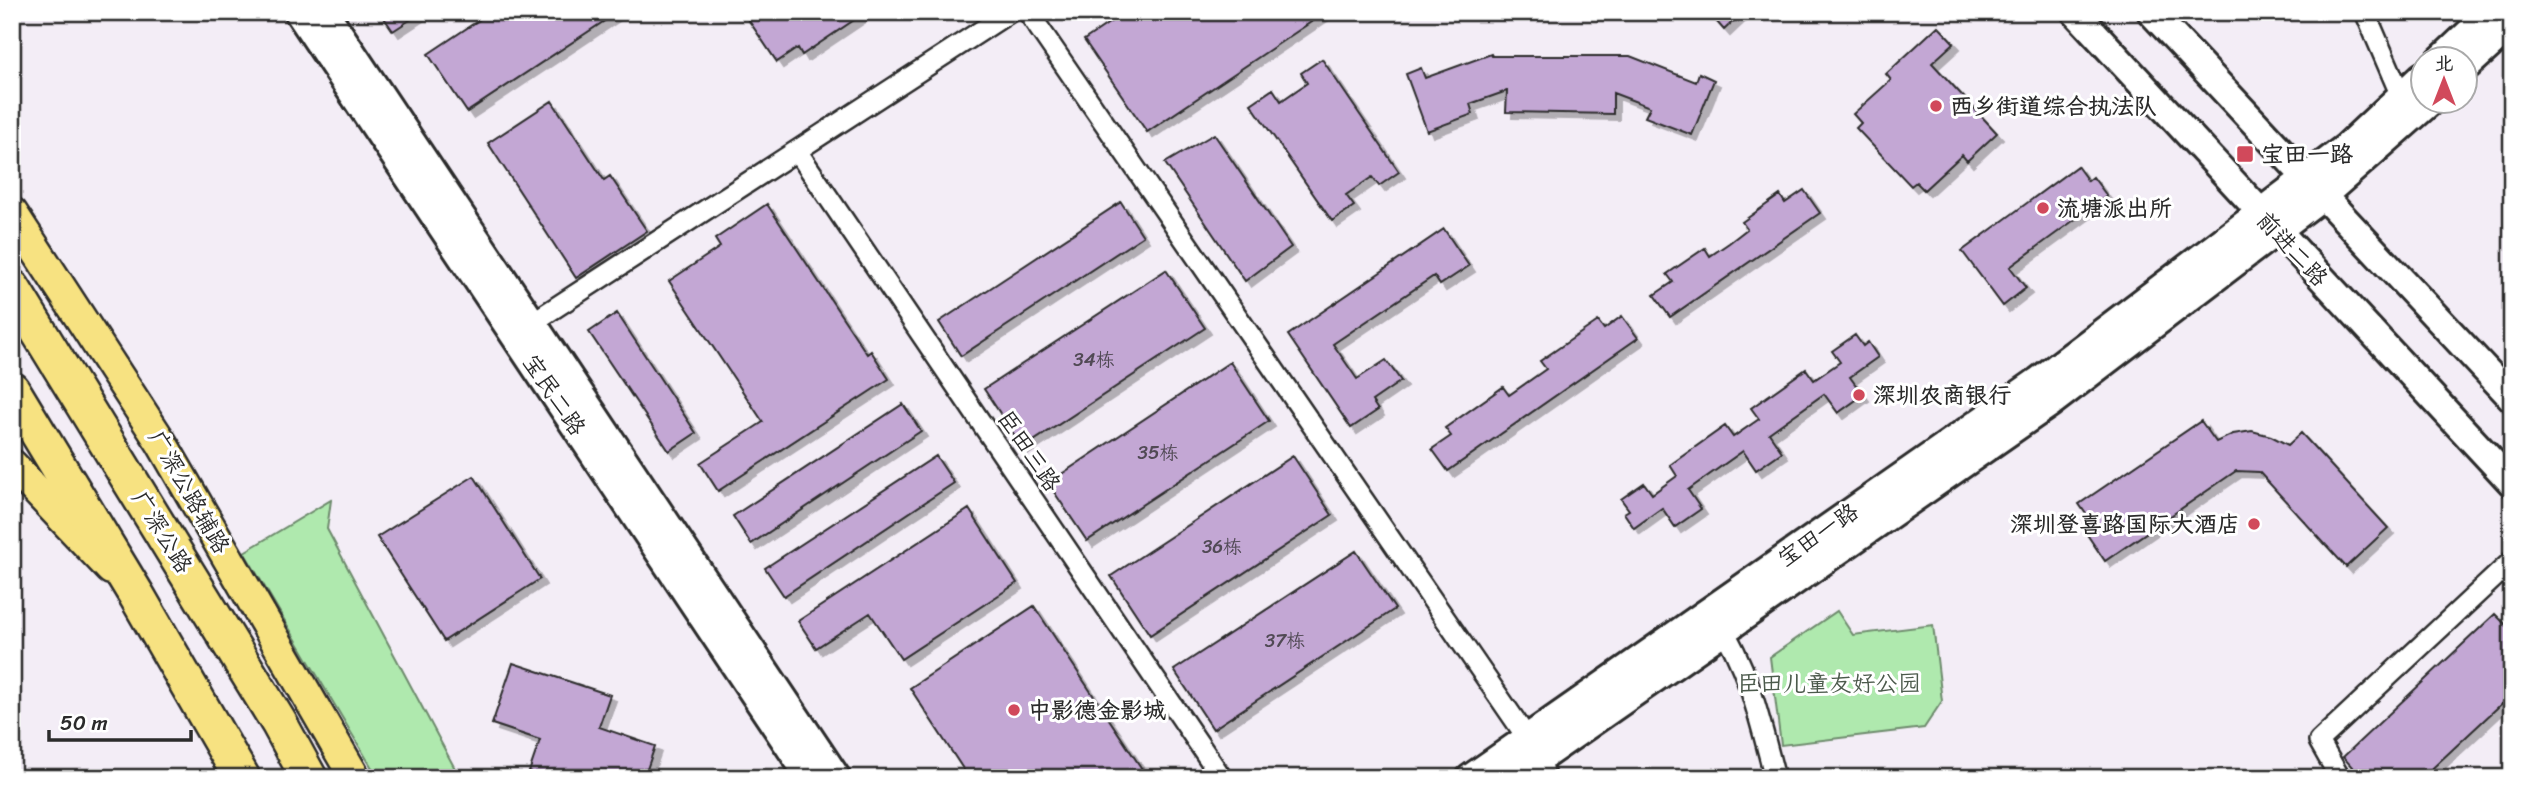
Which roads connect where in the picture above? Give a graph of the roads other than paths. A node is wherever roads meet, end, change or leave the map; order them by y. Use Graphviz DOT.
graph roads {
  1 [pos="298,12"];
  2 [pos="325,12"];
  3 [pos="1010,12"];
  4 [pos="1028,12"];
  5 [pos="2075,12"];
  6 [pos="2151,12"];
  7 [pos="2365,12"];
  8 [pos="2491,12"];
  9 [pos="2512,25"];
  10 [pos="2455,46"];
  11 [pos="2478,57"];
  12 [pos="2408,90"];
  13 [pos="2401,96"];
  14 [pos="2411,116"];
  15 [pos="797,151"];
  16 [pos="2315,187"];
  17 [pos="12,213"];
  18 [pos="2268,223"];
  19 [pos="12,288"];
  20 [pos="523,329"];
  21 [pos="12,390"];
  22 [pos="2512,398"];
  23 [pos="12,466"];
  24 [pos="2512,483"];
  25 [pos="2512,561"];
  26 [pos="137,596"];
  27 [pos="1717,620"];
  28 [pos="1538,758"];
  29 [pos="242,778"];
  30 [pos="309,778"];
  31 [pos="355,778"];
  32 [pos="810,778"];
  33 [pos="837,778"];
  34 [pos="1222,778"];
  35 [pos="1470,778"];
  36 [pos="1512,778"];
  37 [pos="1774,778"];
  38 [pos="2340,778"];
  1 -- 20 [label="main road, 宝民二路"];
  2 -- 20 [label="main road, 宝民二路"];
  3 -- 15 [label="street"];
  4 -- 28 [label="street"];
  5 -- 18 [label="main road, 前进二路"];
  6 -- 16 [label="main road"];
  7 -- 13 [label="street"];
  8 -- 10 [label="main road"];
  9 -- 11 [label="main road"];
  12 -- 13 [label="main road, 宝田一路"];
  13 -- 16 [label="main road, 宝田一路"];
  14 -- 16 [label="main road, 宝田一路"];
  15 -- 20 [label="street"];
  15 -- 34 [label="street, 臣田三路"];
  16 -- 18 [label="main road, 宝田一路"];
  16 -- 22 [label="main road"];
  17 -- 31 [label="main road, 广深公路辅路"];
  18 -- 24 [label="main road, 前进二路"];
  18 -- 27 [label="main road, 宝田一路"];
  19 -- 30 [label="highway, 广深公路"];
  20 -- 32 [label="main road, 宝民二路"];
  20 -- 33 [label="main road, 宝民二路"];
  21 -- 26 [label="highway"];
  23 -- 26 [label="main road"];
  25 -- 38 [label="street"];
  26 -- 29 [label="highway"];
  27 -- 28 [label="main road, 宝田一路"];
  27 -- 37 [label="street"];
  28 -- 35 [label="main road, 宝田一路"];
  28 -- 36 [label="main road, 宝田一路"];
}
